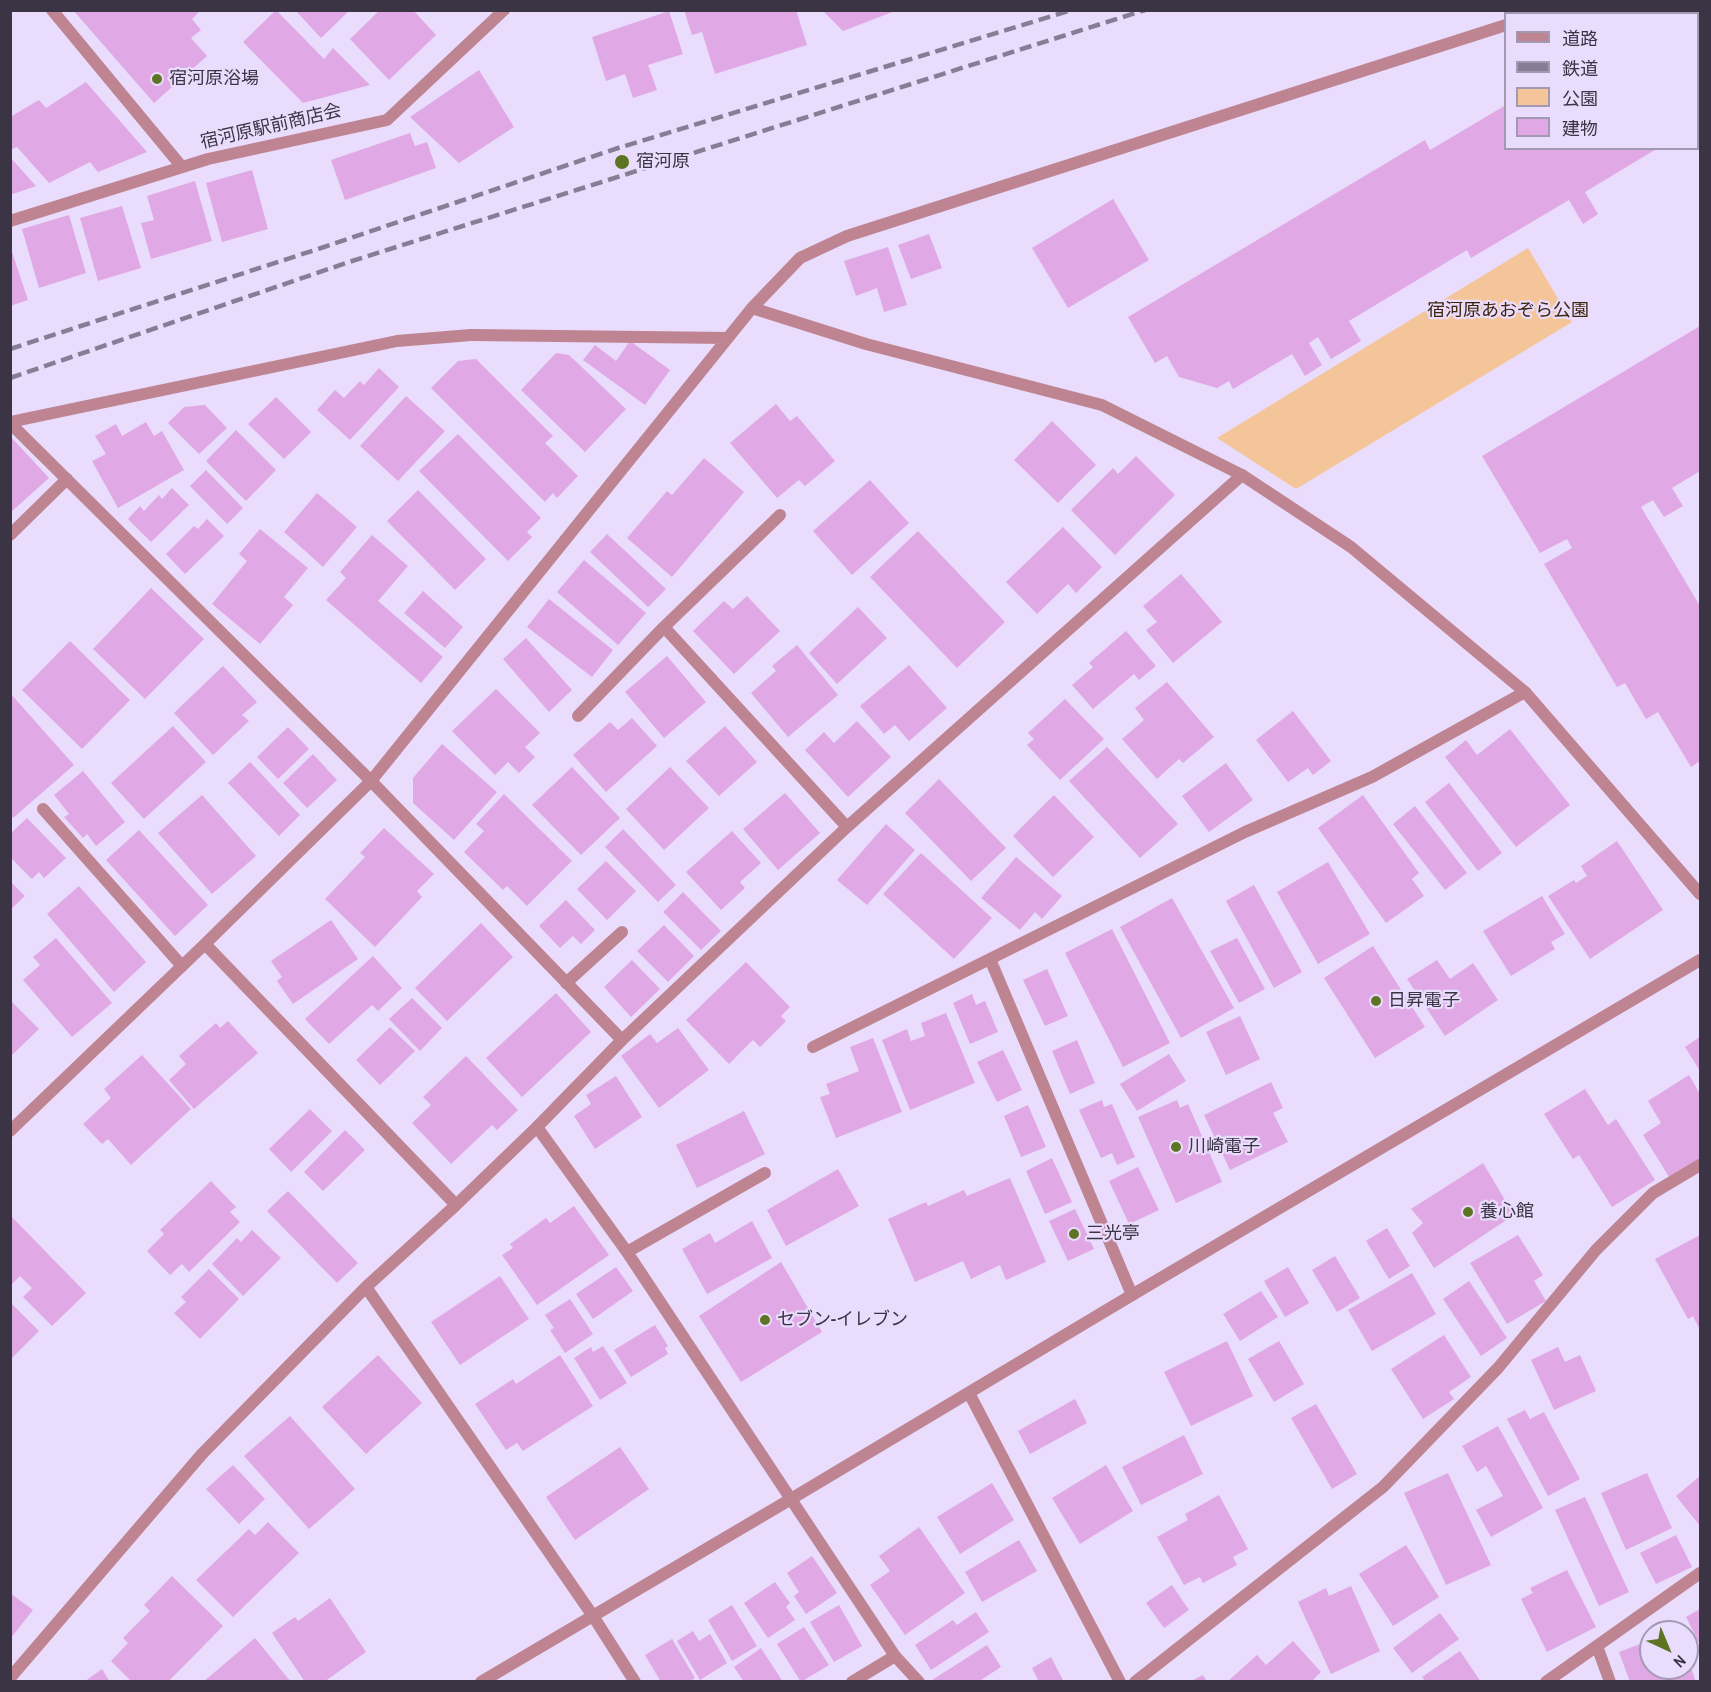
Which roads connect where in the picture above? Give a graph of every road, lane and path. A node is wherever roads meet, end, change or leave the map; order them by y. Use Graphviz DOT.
graph roads {
  1 [pos="52,10"];
  2 [pos="504,10"];
  3 [pos="1504,26"];
  4 [pos="182,167"];
  5 [pos="10,221"];
  6 [pos="752,308"];
  7 [pos="728,338"];
  8 [pos="10,422"];
  9 [pos="1242,475"];
  10 [pos="67,479"];
  11 [pos="780,515"];
  12 [pos="10,535"];
  13 [pos="664,627"];
  14 [pos="1525,692"];
  15 [pos="578,716"];
  16 [pos="371,781"];
  17 [pos="43,809"];
  18 [pos="847,827"];
  19 [pos="1701,894"];
  20 [pos="622,932"];
  21 [pos="205,944"];
  22 [pos="990,959"];
  23 [pos="1701,960"];
  24 [pos="182,966"];
  25 [pos="566,983"];
  26 [pos="622,1040"];
  27 [pos="813,1047"];
  28 [pos="537,1127"];
  29 [pos="10,1131"];
  30 [pos="1701,1165"];
  31 [pos="765,1173"];
  32 [pos="456,1205"];
  33 [pos="627,1252"];
  34 [pos="366,1287"];
  35 [pos="1132,1294"];
  36 [pos="969,1393"];
  37 [pos="791,1499"];
  38 [pos="1701,1573"];
  39 [pos="593,1616"];
  40 [pos="1597,1646"];
  41 [pos="895,1656"];
  42 [pos="10,1678"];
  43 [pos="481,1682"];
  44 [pos="635,1682"];
  45 [pos="852,1682"];
  46 [pos="919,1682"];
  47 [pos="1120,1682"];
  48 [pos="1135,1682"];
  49 [pos="1546,1682"];
  50 [pos="1610,1682"];
  1 -- 4 [label="street"];
  2 -- 4 [label="street, 宿河原駅前商店会"];
  3 -- 6 [label="street"];
  4 -- 5 [label="street, 宿河原駅前商店会"];
  6 -- 7 [label="street"];
  6 -- 9 [label="street"];
  7 -- 8 [label="street"];
  7 -- 16 [label="street"];
  8 -- 10 [label="street"];
  9 -- 14 [label="street"];
  9 -- 18 [label="street"];
  10 -- 12 [label="street"];
  10 -- 16 [label="street"];
  11 -- 13 [label="street"];
  13 -- 15 [label="street"];
  13 -- 18 [label="street"];
  14 -- 19 [label="street"];
  14 -- 22 [label="street"];
  16 -- 21 [label="street"];
  16 -- 25 [label="street"];
  17 -- 24 [label="street"];
  18 -- 26 [label="street"];
  20 -- 25 [label="street"];
  21 -- 24 [label="street"];
  21 -- 32 [label="street"];
  22 -- 27 [label="street"];
  22 -- 35 [label="street"];
  23 -- 35 [label="street"];
  24 -- 29 [label="street"];
  25 -- 26 [label="street"];
  26 -- 28 [label="street"];
  28 -- 32 [label="street"];
  28 -- 33 [label="street"];
  30 -- 48 [label="street"];
  31 -- 33 [label="street"];
  32 -- 34 [label="street"];
  33 -- 37 [label="street"];
  34 -- 39 [label="street"];
  34 -- 42 [label="street"];
  35 -- 36 [label="street"];
  36 -- 37 [label="street"];
  36 -- 47 [label="street"];
  37 -- 39 [label="street"];
  37 -- 41 [label="street"];
  38 -- 40 [label="street"];
  39 -- 43 [label="street"];
  39 -- 44 [label="street"];
  40 -- 49 [label="street"];
  40 -- 50 [label="street"];
  41 -- 45 [label="street"];
  41 -- 46 [label="street"];
}
